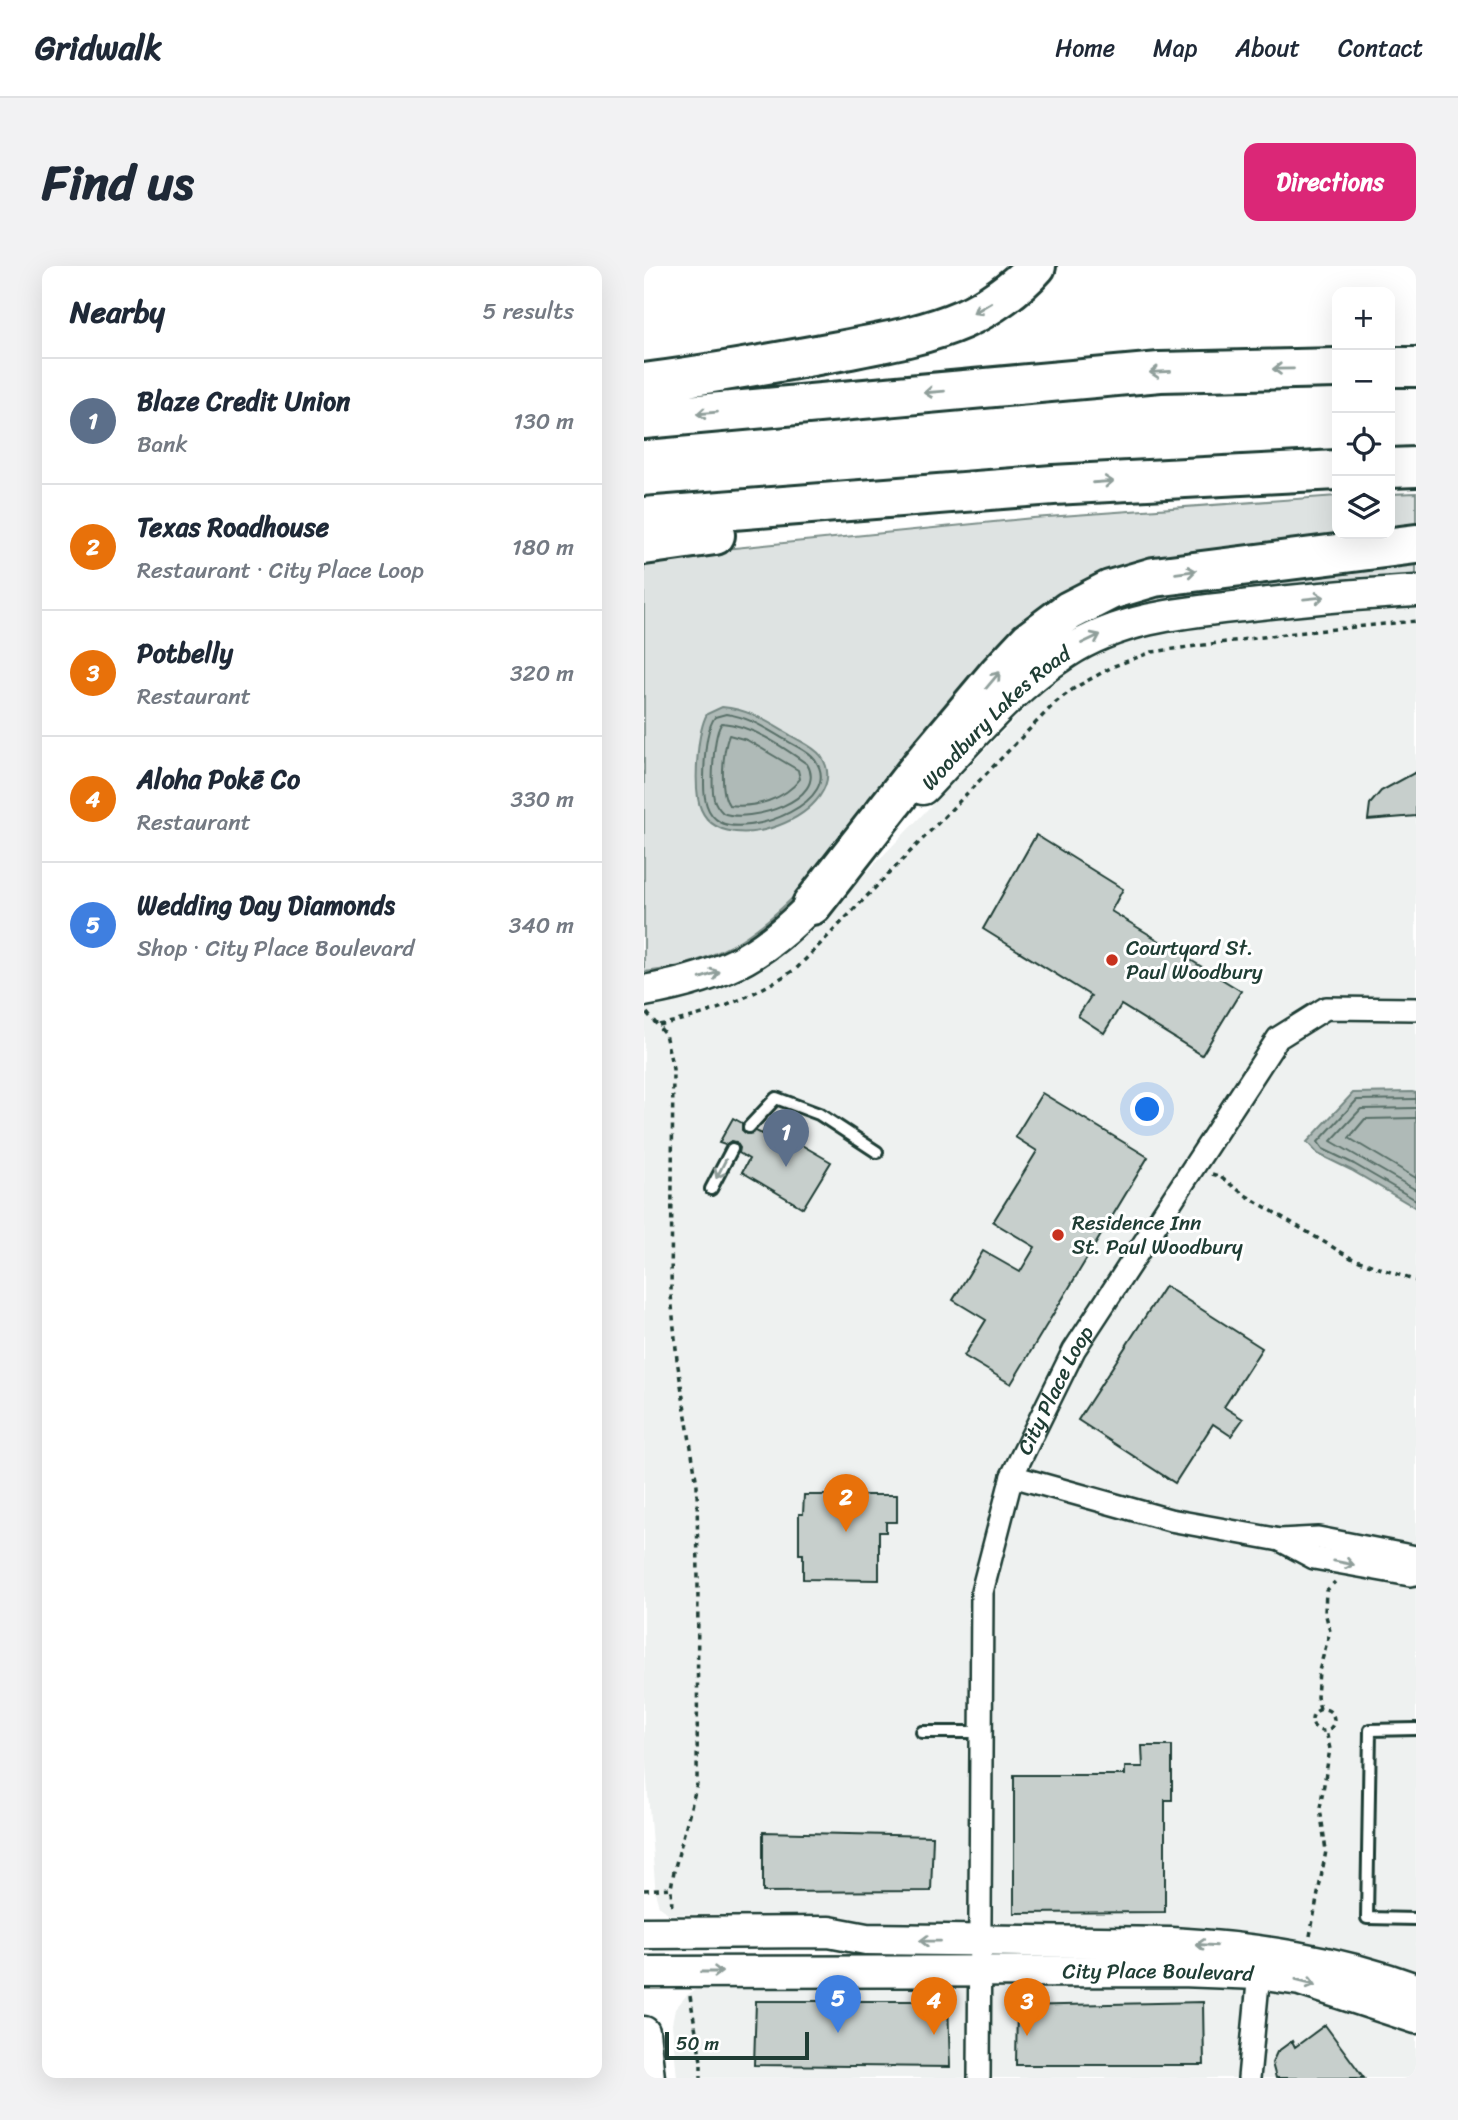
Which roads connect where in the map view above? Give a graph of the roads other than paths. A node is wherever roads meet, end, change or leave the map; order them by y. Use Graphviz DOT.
graph roads {
  1 [pos="1035,266"];
  2 [pos="1395,367"];
  3 [pos="1416,367"];
  4 [pos="1332,368"];
  5 [pos="644,383"];
  6 [pos="644,419"];
  7 [pos="1416,467"];
  8 [pos="1395,468"];
  9 [pos="1332,470"];
  10 [pos="1053,485"];
  11 [pos="644,517"];
  12 [pos="1416,544"];
  13 [pos="644,545"];
  14 [pos="1416,591"];
  15 [pos="812,905"];
  16 [pos="644,991"];
  17 [pos="1416,1009"];
  18 [pos="749,1127"];
  19 [pos="732,1149"];
  20 [pos="877,1152"];
  21 [pos="711,1189"];
  22 [pos="1012,1476"];
  23 [pos="1280,1540"];
  24 [pos="1416,1557"];
  25 [pos="1416,1574"];
  26 [pos="1416,1729"];
  27 [pos="922,1732"];
  28 [pos="981,1732"];
  29 [pos="1416,1919"];
  30 [pos="644,1933"];
  31 [pos="980,1941"];
  32 [pos="1260,1962"];
  33 [pos="979,1971"];
  34 [pos="644,1972"];
  35 [pos="1416,1989"];
  36 [pos="1416,2018"];
  37 [pos="644,2032"];
  38 [pos="649,2078"];
  39 [pos="979,2078"];
  40 [pos="1249,2078"];
  1 -- 5 [label="highway, one-way"];
  2 -- 3 [label="highway"];
  4 -- 6 [label="highway, one-way"];
  7 -- 8 [label="highway"];
  10 -- 9 [label="highway, one-way"];
  10 -- 11 [label="highway"];
  10 -- 13 [label="highway"];
  15 -- 12 [label="highway, one-way"];
  15 -- 14 [label="street, Woodbury Lakes Road, one-way"];
  16 -- 15 [label="street, Woodbury Lakes Road, one-way"];
  17 -- 22 [label="street, City Place Loop"];
  18 -- 20 [label="lane"];
  19 -- 21 [label="lane, one-way"];
  22 -- 23 [label="street"];
  22 -- 28 [label="street, City Place Loop"];
  23 -- 24 [label="street"];
  23 -- 25 [label="street, one-way"];
  26 -- 29 [label="lane"];
  27 -- 28 [label="lane"];
  28 -- 31 [label="street, City Place Loop"];
  31 -- 30 [label="street, City Place Boulevard, one-way"];
  32 -- 31 [label="street, City Place Boulevard, one-way"];
  31 -- 33 [label="street, City Place Loop"];
  32 -- 33 [label="street, City Place Boulevard"];
  32 -- 35 [label="street, City Place Boulevard"];
  32 -- 36 [label="street, City Place Boulevard, one-way"];
  32 -- 40 [label="street"];
  34 -- 33 [label="street, City Place Boulevard, one-way"];
  33 -- 39 [label="street, City Place Loop"];
  37 -- 38 [label="street"];
}
